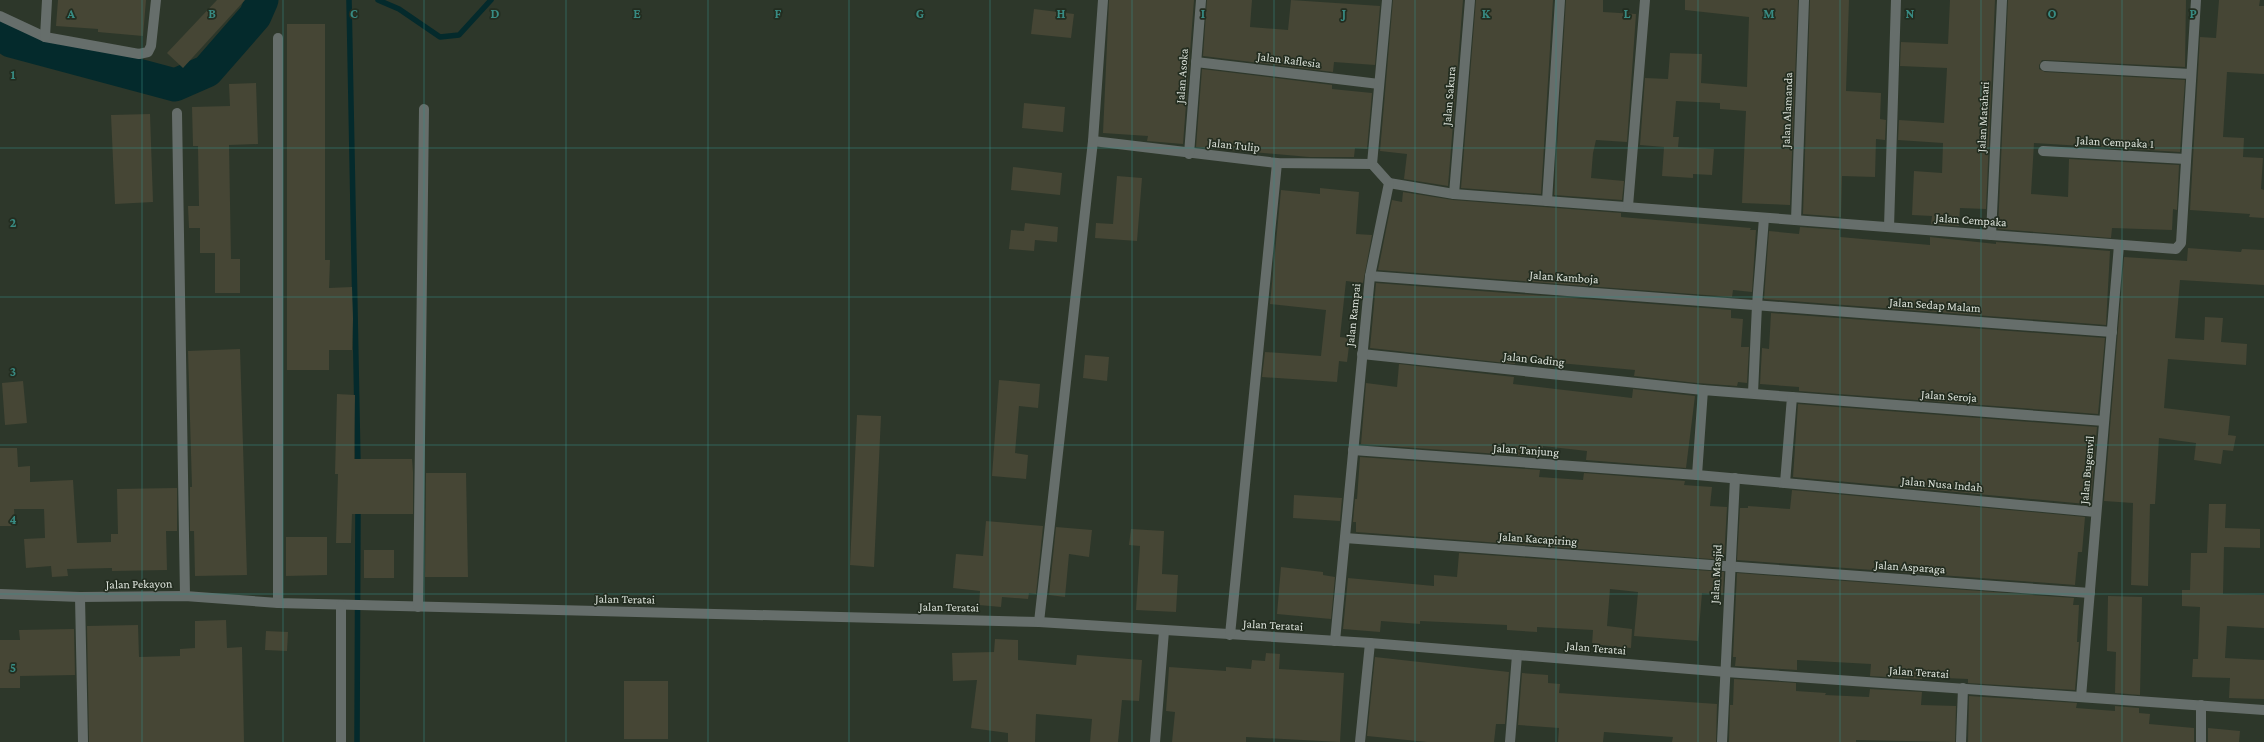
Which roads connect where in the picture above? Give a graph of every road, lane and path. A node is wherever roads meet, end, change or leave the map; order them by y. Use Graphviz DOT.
graph roads {
  1 [pos="47,0"];
  2 [pos="156,0"];
  3 [pos="1103,0"];
  4 [pos="1201,0"];
  5 [pos="1387,0"];
  6 [pos="1470,0"];
  7 [pos="1560,0"];
  8 [pos="1645,0"];
  9 [pos="1804,0"];
  10 [pos="1896,0"];
  11 [pos="2002,0"];
  12 [pos="2196,0"];
  13 [pos="0,16"];
  14 [pos="45,37"];
  15 [pos="278,38"];
  16 [pos="1196,62"];
  17 [pos="2045,66"];
  18 [pos="2191,74"];
  19 [pos="1379,84"];
  20 [pos="424,108"];
  21 [pos="177,113"];
  22 [pos="1094,142"];
  23 [pos="2043,151"];
  24 [pos="1189,154"];
  25 [pos="2186,159"];
  26 [pos="1277,163"];
  27 [pos="1372,164"];
  28 [pos="1389,184"];
  29 [pos="1454,194"];
  30 [pos="1547,201"];
  31 [pos="1628,206"];
  32 [pos="1764,218"];
  33 [pos="1796,220"];
  34 [pos="1889,227"];
  35 [pos="1991,235"];
  36 [pos="2119,245"];
  37 [pos="1370,276"];
  38 [pos="1757,305"];
  39 [pos="2112,332"];
  40 [pos="1362,354"];
  41 [pos="1703,390"];
  42 [pos="1753,393"];
  43 [pos="1792,397"];
  44 [pos="2104,421"];
  45 [pos="1353,450"];
  46 [pos="1697,475"];
  47 [pos="1735,478"];
  48 [pos="1785,483"];
  49 [pos="2096,512"];
  50 [pos="1345,538"];
  51 [pos="1729,566"];
  52 [pos="2090,593"];
  53 [pos="0,594"];
  54 [pos="185,596"];
  55 [pos="80,597"];
  56 [pos="278,604"];
  57 [pos="346,605"];
  58 [pos="418,607"];
  59 [pos="1039,622"];
  60 [pos="1164,630"];
  61 [pos="1230,636"];
  62 [pos="1336,641"];
  63 [pos="1370,643"];
  64 [pos="1517,654"];
  65 [pos="1726,672"];
  66 [pos="1963,688"];
  67 [pos="2081,697"];
  68 [pos="2201,705"];
  69 [pos="2264,710"];
  70 [pos="83,742"];
  71 [pos="341,742"];
  72 [pos="1155,742"];
  73 [pos="1360,742"];
  74 [pos="1510,742"];
  75 [pos="1722,742"];
  76 [pos="1962,742"];
  77 [pos="2201,742"];
  1 -- 14 [label="street"];
  2 -- 14 [label="street"];
  3 -- 22 [label="street"];
  4 -- 16 [label="street, Jalan Asoka"];
  5 -- 19 [label="street"];
  6 -- 29 [label="street, Jalan Sakura"];
  7 -- 30 [label="street"];
  8 -- 31 [label="street"];
  9 -- 33 [label="street, Jalan Alamanda"];
  10 -- 34 [label="street"];
  11 -- 35 [label="street, Jalan Matahari"];
  12 -- 18 [label="street"];
  13 -- 14 [label="street"];
  15 -- 56 [label="street"];
  16 -- 19 [label="street, Jalan Raflesia"];
  16 -- 24 [label="street, Jalan Asoka"];
  17 -- 18 [label="street"];
  18 -- 25 [label="street"];
  19 -- 27 [label="street"];
  20 -- 58 [label="street"];
  21 -- 54 [label="street"];
  22 -- 24 [label="street, Jalan Tulip"];
  22 -- 59 [label="street"];
  23 -- 25 [label="street, Jalan Cempaka 1"];
  24 -- 26 [label="street, Jalan Tulip"];
  25 -- 36 [label="street, Jalan Cempaka"];
  26 -- 27 [label="street, Jalan Tulip"];
  26 -- 61 [label="street"];
  27 -- 28 [label="street"];
  28 -- 29 [label="street"];
  28 -- 37 [label="street, Jalan Rampai"];
  29 -- 30 [label="street"];
  30 -- 31 [label="street"];
  31 -- 32 [label="street"];
  32 -- 33 [label="street, Jalan Cempaka"];
  32 -- 38 [label="street"];
  33 -- 34 [label="street, Jalan Cempaka"];
  34 -- 35 [label="street, Jalan Cempaka"];
  35 -- 36 [label="street, Jalan Cempaka"];
  36 -- 39 [label="street, Jalan Bugenvil"];
  37 -- 38 [label="street, Jalan Kamboja"];
  37 -- 40 [label="street, Jalan Rampai"];
  38 -- 39 [label="street, Jalan Sedap Malam"];
  38 -- 42 [label="street"];
  39 -- 44 [label="street, Jalan Bugenvil"];
  40 -- 41 [label="street, Jalan Gading"];
  40 -- 45 [label="street, Jalan Rampai"];
  41 -- 42 [label="street, Jalan Gading"];
  41 -- 46 [label="street"];
  42 -- 43 [label="street, Jalan Seroja"];
  43 -- 44 [label="street, Jalan Seroja"];
  43 -- 48 [label="street"];
  44 -- 49 [label="street, Jalan Bugenvil"];
  45 -- 46 [label="street, Jalan Tanjung"];
  45 -- 50 [label="street, Jalan Rampai"];
  46 -- 47 [label="street, Jalan Tanjung"];
  47 -- 48 [label="street, Jalan Nusa Indah"];
  47 -- 51 [label="street, Jalan Masjid"];
  48 -- 49 [label="street, Jalan Nusa Indah"];
  49 -- 52 [label="street, Jalan Bugenvil"];
  50 -- 51 [label="street, Jalan Kacapiring"];
  50 -- 62 [label="street, Jalan Rampai"];
  51 -- 52 [label="street, Jalan Asparaga"];
  51 -- 65 [label="street, Jalan Masjid"];
  52 -- 67 [label="street, Jalan Bugenvil"];
  53 -- 55 [label="street, Jalan Pekayon"];
  54 -- 55 [label="street, Jalan Pekayon"];
  54 -- 56 [label="street, Jalan Pekayon"];
  55 -- 70 [label="street"];
  56 -- 57 [label="street, Jalan Teratai"];
  57 -- 58 [label="street, Jalan Teratai"];
  57 -- 71 [label="street"];
  58 -- 59 [label="street, Jalan Teratai"];
  59 -- 60 [label="street, Jalan Teratai"];
  60 -- 61 [label="street, Jalan Teratai"];
  60 -- 72 [label="street"];
  61 -- 62 [label="street, Jalan Teratai"];
  62 -- 63 [label="street, Jalan Teratai"];
  63 -- 64 [label="street, Jalan Teratai"];
  63 -- 73 [label="street"];
  64 -- 65 [label="street, Jalan Teratai"];
  64 -- 74 [label="street"];
  65 -- 66 [label="street, Jalan Teratai"];
  65 -- 75 [label="street, Jalan Masjid"];
  66 -- 67 [label="street, Jalan Teratai"];
  66 -- 76 [label="street"];
  67 -- 68 [label="street, Jalan Teratai"];
  68 -- 69 [label="street, Jalan Teratai"];
  68 -- 77 [label="street"];
}
